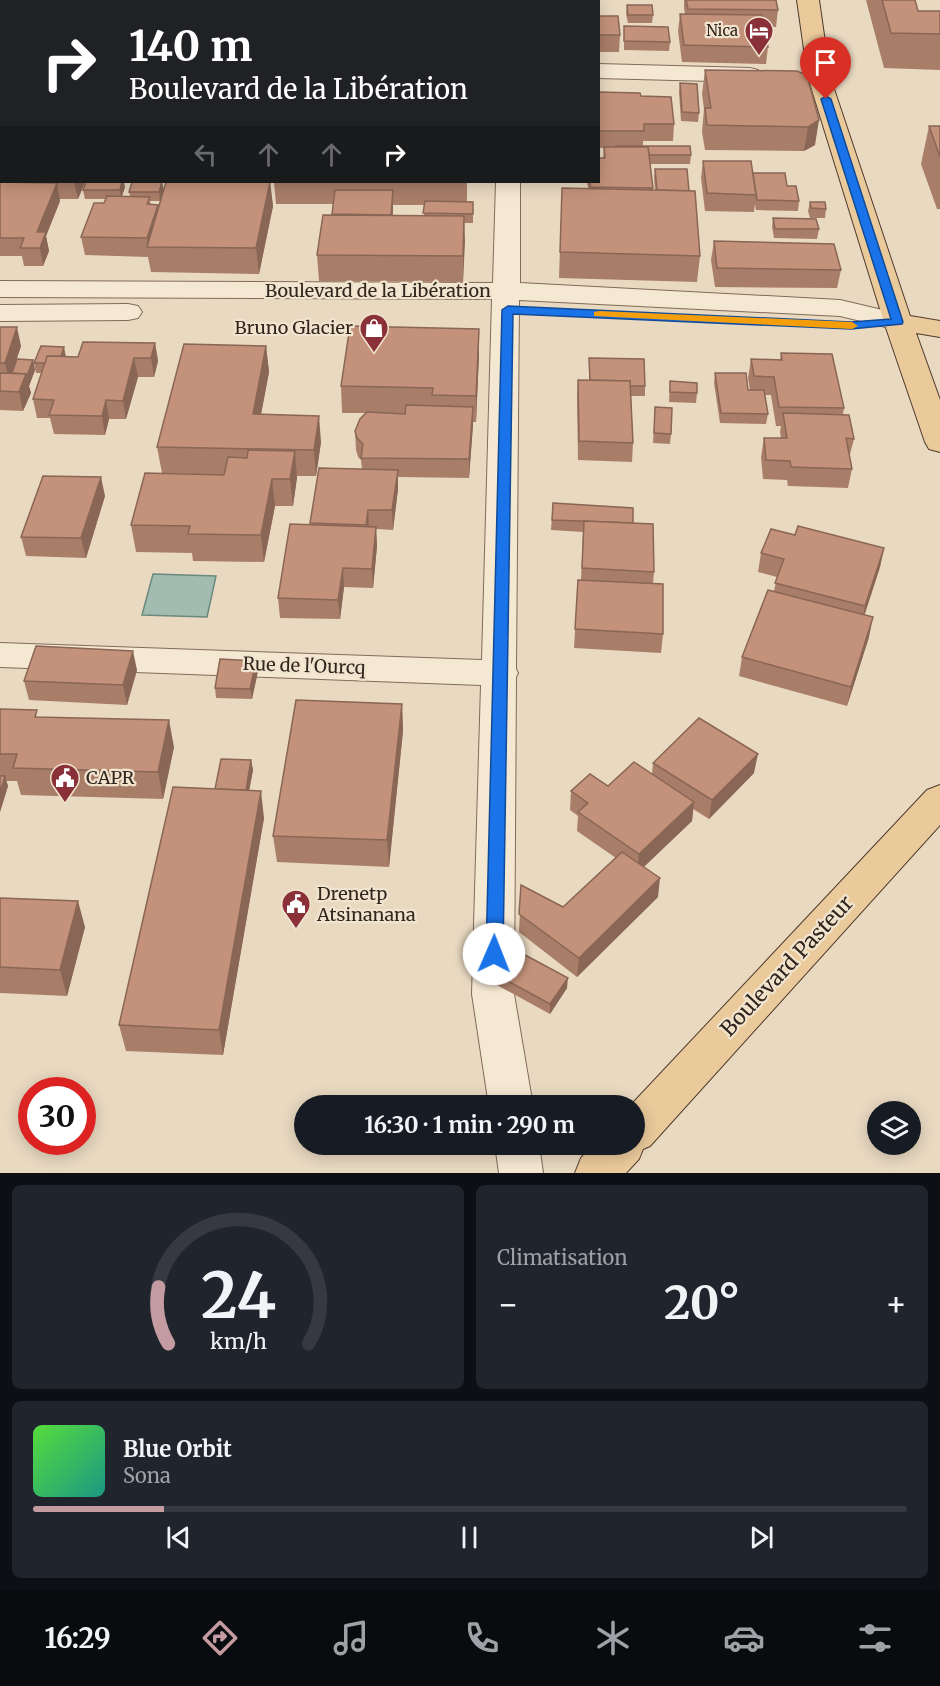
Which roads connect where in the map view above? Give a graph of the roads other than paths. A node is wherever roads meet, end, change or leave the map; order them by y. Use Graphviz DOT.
graph roads {
  1 [pos="808,0"];
  2 [pos="600,71"];
  3 [pos="772,75"];
  4 [pos="508,183"];
  5 [pos="0,289"];
  6 [pos="508,301"];
  7 [pos="0,313"];
  8 [pos="940,315"];
  9 [pos="898,322"];
  10 [pos="940,328"];
  11 [pos="940,442"];
  12 [pos="0,655"];
  13 [pos="501,673"];
  14 [pos="940,800"];
  15 [pos="509,1095"];
  16 [pos="645,1120"];
  17 [pos="519,1155"];
  18 [pos="613,1155"];
  19 [pos="521,1173"];
  20 [pos="597,1173"];
  1 -- 9 [label="main road"];
  2 -- 3 [label="street"];
  4 -- 6 [label="street"];
  5 -- 6 [label="street, Boulevard de la Libération"];
  6 -- 7 [label="street, Boulevard de la Libération"];
  6 -- 9 [label="street, Boulevard de la Libération"];
  6 -- 13 [label="street"];
  8 -- 9 [label="main road, Boulevard de la Libération"];
  9 -- 10 [label="main road, Boulevard de la Libération"];
  9 -- 11 [label="main road"];
  12 -- 13 [label="street, Rue de l'Ourcq"];
  13 -- 15 [label="street"];
  14 -- 16 [label="main road, Boulevard Pasteur"];
  17 -- 19 [label="street"];
  18 -- 20 [label="main road"];
}
